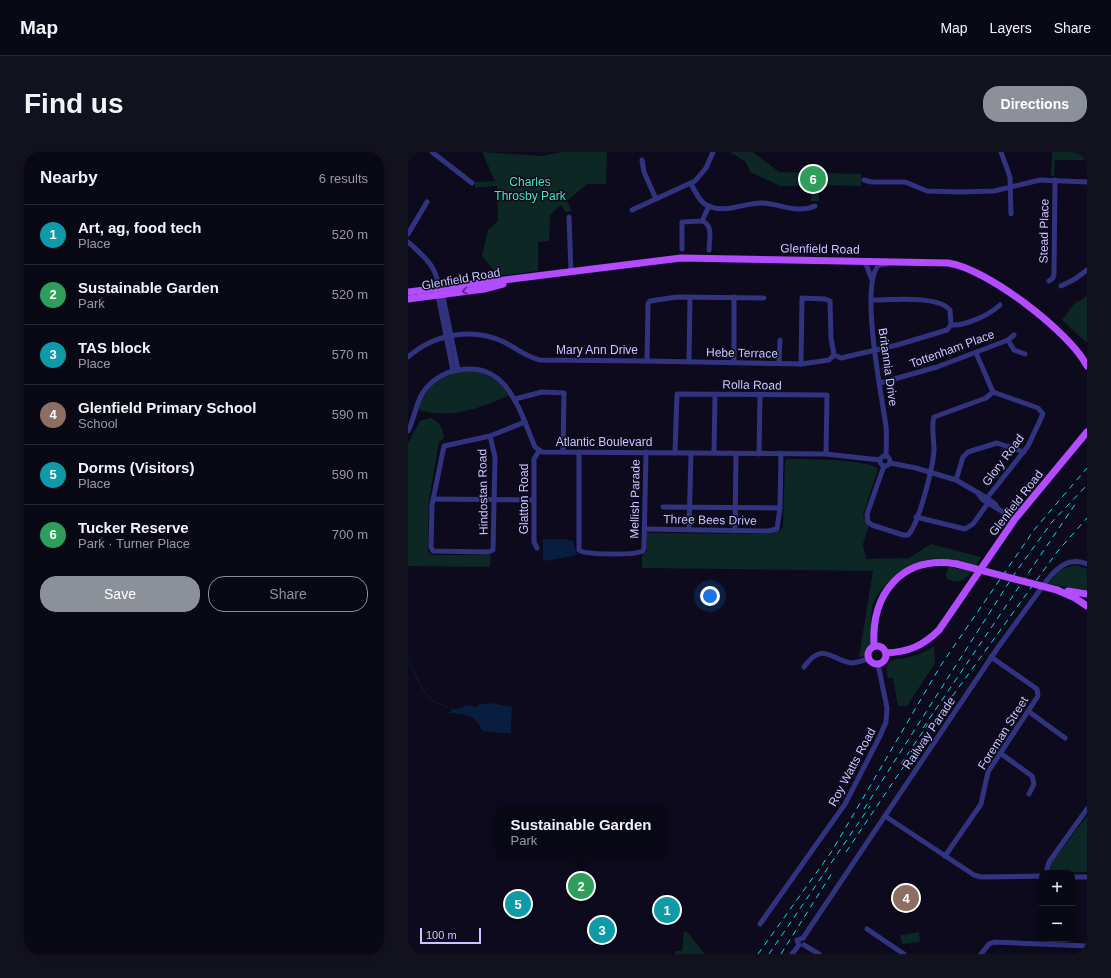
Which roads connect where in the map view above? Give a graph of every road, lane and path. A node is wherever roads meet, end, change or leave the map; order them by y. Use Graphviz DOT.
graph roads {
  1 [pos="432,152"];
  2 [pos="713,152"];
  3 [pos="1001,152"];
  4 [pos="439,154"];
  5 [pos="642,160"];
  6 [pos="864,180"];
  7 [pos="1055,180"];
  8 [pos="1087,182"];
  9 [pos="472,183"];
  10 [pos="691,184"];
  11 [pos="1011,187"];
  12 [pos="656,199"];
  13 [pos="427,202"];
  14 [pos="709,206"];
  15 [pos="815,206"];
  16 [pos="632,210"];
  17 [pos="1011,214"];
  18 [pos="681,215"];
  19 [pos="569,217"];
  20 [pos="702,221"];
  21 [pos="682,222"];
  22 [pos="408,234"];
  23 [pos="408,242"];
  24 [pos="682,249"];
  25 [pos="709,250"];
  26 [pos="859,260"];
  27 [pos="906,262"];
  28 [pos="1087,270"];
  29 [pos="571,272"];
  30 [pos="872,280"];
  31 [pos="1049,281"];
  32 [pos="1061,286"];
  33 [pos="408,292"];
  34 [pos="440,292"];
  35 [pos="690,297"];
  36 [pos="734,297"];
  37 [pos="408,298"];
  38 [pos="764,298"];
  39 [pos="872,300"];
  40 [pos="1000,305"];
  41 [pos="951,325"];
  42 [pos="1014,335"];
  43 [pos="449,336"];
  44 [pos="780,340"];
  45 [pos="1008,340"];
  46 [pos="874,350"];
  47 [pos="976,353"];
  48 [pos="1024,354"];
  49 [pos="834,355"];
  50 [pos="408,357"];
  51 [pos="647,361"];
  52 [pos="688,362"];
  53 [pos="734,362"];
  54 [pos="779,363"];
  55 [pos="801,364"];
  56 [pos="1087,366"];
  57 [pos="456,370"];
  58 [pos="880,383"];
  59 [pos="993,392"];
  60 [pos="715,395"];
  61 [pos="760,395"];
  62 [pos="515,399"];
  63 [pos="525,422"];
  64 [pos="409,427"];
  65 [pos="1087,432"];
  66 [pos="490,436"];
  67 [pos="539,451"];
  68 [pos="563,452"];
  69 [pos="579,452"];
  70 [pos="646,452"];
  71 [pos="1024,452"];
  72 [pos="674,453"];
  73 [pos="691,453"];
  74 [pos="714,453"];
  75 [pos="781,453"];
  76 [pos="736,454"];
  77 [pos="759,454"];
  78 [pos="826,454"];
  79 [pos="886,456"];
  80 [pos="880,460"];
  81 [pos="890,463"];
  82 [pos="884,466"];
  83 [pos="930,472"];
  84 [pos="956,480"];
  85 [pos="433,499"];
  86 [pos="494,499"];
  87 [pos="534,500"];
  88 [pos="987,501"];
  89 [pos="664,507"];
  90 [pos="690,507"];
  91 [pos="736,507"];
  92 [pos="780,508"];
  93 [pos="916,517"];
  94 [pos="1015,520"];
  95 [pos="646,529"];
  96 [pos="690,530"];
  97 [pos="735,531"];
  98 [pos="537,548"];
  99 [pos="1087,564"];
  100 [pos="1057,590"];
  101 [pos="1087,594"];
  102 [pos="1087,606"];
  103 [pos="874,646"];
  104 [pos="886,654"];
  105 [pos="991,657"];
  106 [pos="868,659"];
  107 [pos="878,664"];
  108 [pos="804,667"];
  109 [pos="1028,711"];
  110 [pos="1066,738"];
  111 [pos="1000,753"];
  112 [pos="1029,794"];
  113 [pos="1087,809"];
  114 [pos="886,816"];
  115 [pos="945,856"];
  116 [pos="1047,870"];
  117 [pos="1039,876"];
  118 [pos="1075,877"];
  119 [pos="1087,877"];
  120 [pos="760,924"];
  121 [pos="867,929"];
  122 [pos="801,945"];
  123 [pos="1087,946"];
  124 [pos="792,954"];
  125 [pos="819,954"];
  126 [pos="904,954"];
  127 [pos="981,954"];
  1 -- 4 [label="street"];
  2 -- 10 [label="street"];
  3 -- 11 [label="street"];
  4 -- 9 [label="street"];
  5 -- 12 [label="street"];
  6 -- 11 [label="street"];
  7 -- 8 [label="street"];
  7 -- 11 [label="street"];
  7 -- 31 [label="street, Stead Place"];
  10 -- 12 [label="street"];
  10 -- 14 [label="street"];
  11 -- 17 [label="street"];
  12 -- 16 [label="street"];
  13 -- 22 [label="street"];
  14 -- 15 [label="street"];
  14 -- 20 [label="street"];
  18 -- 21 [label="street"];
  19 -- 29 [label="street"];
  20 -- 21 [label="street"];
  20 -- 25 [label="street"];
  21 -- 24 [label="street"];
  23 -- 34 [label="street"];
  26 -- 27 [label="main road, Glenfield Road"];
  26 -- 29 [label="main road, Glenfield Road"];
  26 -- 30 [label="street, Britannia Drive"];
  27 -- 30 [label="street"];
  27 -- 56 [label="main road, Glenfield Road"];
  28 -- 32 [label="street"];
  29 -- 34 [label="main road, Glenfield Road"];
  30 -- 39 [label="street, Britannia Drive"];
  33 -- 34 [label="main road, Glenfield Road"];
  34 -- 37 [label="main road, Glenfield Road"];
  34 -- 43 [label="street"];
  35 -- 36 [label="street, Mary Ann Drive"];
  35 -- 51 [label="street, Mary Ann Drive"];
  35 -- 52 [label="street"];
  36 -- 38 [label="street, Mary Ann Drive"];
  36 -- 53 [label="street"];
  39 -- 41 [label="street"];
  39 -- 46 [label="street, Britannia Drive"];
  40 -- 41 [label="street"];
  41 -- 46 [label="street"];
  42 -- 45 [label="street, Tottenham Place"];
  43 -- 50 [label="street, Mary Ann Drive"];
  43 -- 51 [label="street, Mary Ann Drive"];
  43 -- 57 [label="street"];
  44 -- 54 [label="street"];
  45 -- 47 [label="street, Tottenham Place"];
  45 -- 48 [label="street, Tottenham Place"];
  46 -- 49 [label="street"];
  46 -- 58 [label="street, Britannia Drive"];
  47 -- 58 [label="street, Tottenham Place"];
  47 -- 59 [label="street"];
  49 -- 55 [label="street, Hebe Terrace"];
  49 -- 55 [label="street"];
  51 -- 52 [label="street, Hebe Terrace"];
  52 -- 53 [label="street, Hebe Terrace"];
  53 -- 54 [label="street, Hebe Terrace"];
  54 -- 55 [label="street, Hebe Terrace"];
  57 -- 62 [label="street, Atlantic Boulevard"];
  57 -- 64 [label="street, Atlantic Boulevard"];
  58 -- 79 [label="street, Britannia Drive"];
  59 -- 71 [label="street, Glory Road"];
  59 -- 83 [label="street"];
  60 -- 61 [label="street, Rolla Road"];
  60 -- 72 [label="street, Rolla Road"];
  60 -- 74 [label="street"];
  61 -- 77 [label="street"];
  61 -- 78 [label="street, Rolla Road"];
  62 -- 63 [label="street, Atlantic Boulevard"];
  62 -- 68 [label="street"];
  63 -- 66 [label="street"];
  63 -- 67 [label="street, Atlantic Boulevard"];
  65 -- 94 [label="main road, Glenfield Road"];
  66 -- 85 [label="street"];
  66 -- 86 [label="street, Hindostan Road"];
  67 -- 68 [label="street, Atlantic Boulevard"];
  67 -- 87 [label="street, Glatton Road"];
  68 -- 69 [label="street, Atlantic Boulevard"];
  69 -- 70 [label="street, Atlantic Boulevard"];
  69 -- 95 [label="street, Mellish Parade"];
  70 -- 72 [label="street, Atlantic Boulevard"];
  70 -- 95 [label="street, Mellish Parade"];
  71 -- 84 [label="street"];
  71 -- 88 [label="street, Glory Road"];
  72 -- 73 [label="street, Atlantic Boulevard"];
  73 -- 74 [label="street, Atlantic Boulevard"];
  73 -- 90 [label="street"];
  74 -- 76 [label="street, Atlantic Boulevard"];
  75 -- 77 [label="street, Atlantic Boulevard"];
  75 -- 78 [label="street, Atlantic Boulevard"];
  75 -- 92 [label="street"];
  76 -- 77 [label="street, Atlantic Boulevard"];
  76 -- 91 [label="street"];
  78 -- 80 [label="street, Atlantic Boulevard"];
  79 -- 80 [label="street"];
  79 -- 81 [label="street"];
  80 -- 82 [label="street"];
  81 -- 82 [label="street"];
  81 -- 83 [label="street"];
  82 -- 93 [label="street"];
  83 -- 84 [label="street"];
  83 -- 93 [label="street"];
  84 -- 88 [label="street"];
  85 -- 86 [label="street"];
  85 -- 86 [label="street, Hindostan Road"];
  86 -- 87 [label="street"];
  87 -- 98 [label="street, Glatton Road"];
  88 -- 93 [label="street, Glory Road"];
  88 -- 94 [label="street"];
  89 -- 90 [label="street"];
  90 -- 91 [label="street"];
  90 -- 96 [label="street"];
  91 -- 92 [label="street"];
  91 -- 97 [label="street"];
  92 -- 97 [label="street, Three Bees Drive"];
  94 -- 104 [label="main road, Glenfield Road"];
  95 -- 96 [label="street, Three Bees Drive"];
  96 -- 97 [label="street, Three Bees Drive"];
  99 -- 105 [label="street, Railway Parade"];
  100 -- 101 [label="main road"];
  100 -- 102 [label="main road"];
  100 -- 103 [label="main road, bridge"];
  103 -- 104 [label="main road"];
  103 -- 106 [label="main road"];
  104 -- 107 [label="main road"];
  105 -- 109 [label="street, Foreman Street"];
  105 -- 114 [label="street, Railway Parade"];
  106 -- 107 [label="main road"];
  106 -- 108 [label="street"];
  107 -- 120 [label="street, Roy Watts Road"];
  109 -- 110 [label="street"];
  109 -- 111 [label="street, Foreman Street"];
  111 -- 112 [label="street"];
  111 -- 115 [label="street, Foreman Street"];
  113 -- 116 [label="street"];
  114 -- 115 [label="street"];
  114 -- 122 [label="street, Railway Parade"];
  115 -- 117 [label="street"];
  118 -- 119 [label="street"];
  121 -- 126 [label="street"];
  122 -- 124 [label="street"];
  122 -- 125 [label="street"];
  123 -- 127 [label="street"];
}
